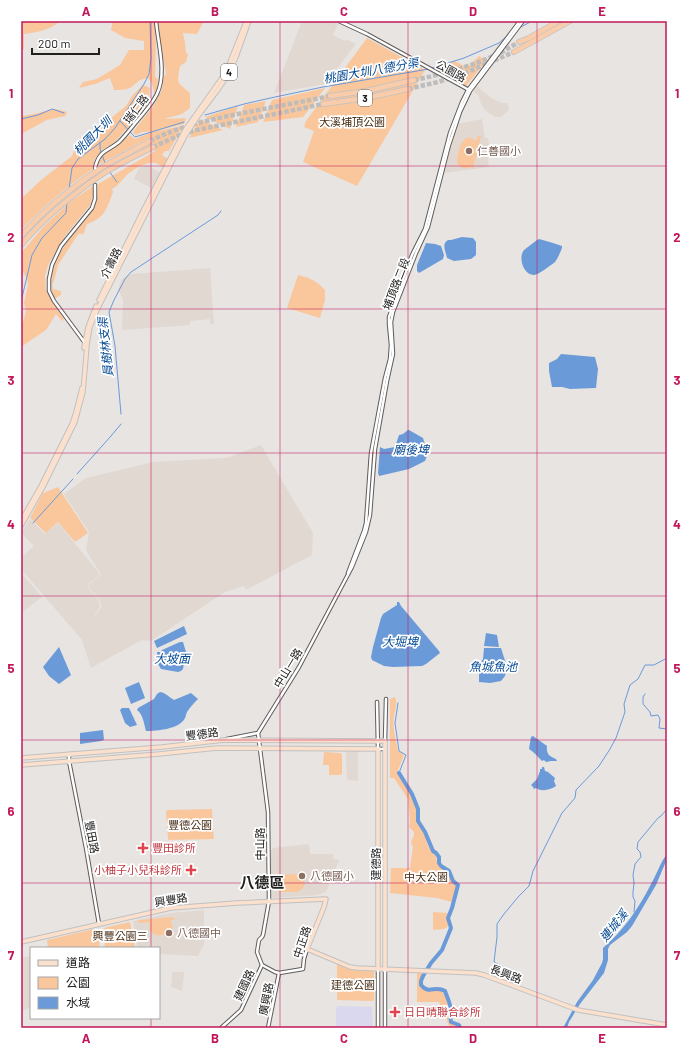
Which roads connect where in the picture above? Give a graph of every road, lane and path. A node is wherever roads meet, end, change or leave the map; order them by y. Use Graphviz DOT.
graph roads {
  1 [pos="156,21"];
  2 [pos="247,21"];
  3 [pos="339,21"];
  4 [pos="522,21"];
  5 [pos="560,21"];
  6 [pos="570,21"];
  7 [pos="531,40"];
  8 [pos="519,42"];
  9 [pos="514,52"];
  10 [pos="414,80"];
  11 [pos="408,89"];
  12 [pos="469,90"];
  13 [pos="330,96"];
  14 [pos="323,104"];
  15 [pos="150,141"];
  16 [pos="153,147"];
  17 [pos="137,148"];
  18 [pos="140,154"];
  19 [pos="95,168"];
  20 [pos="95,185"];
  21 [pos="21,236"];
  22 [pos="21,245"];
  23 [pos="86,344"];
  24 [pos="21,521"];
  25 [pos="21,526"];
  26 [pos="336,596"];
  27 [pos="386,699"];
  28 [pos="377,702"];
  29 [pos="258,733"];
  30 [pos="224,740"];
  31 [pos="258,740"];
  32 [pos="378,741"];
  33 [pos="385,741"];
  34 [pos="260,748"];
  35 [pos="378,749"];
  36 [pos="385,749"];
  37 [pos="69,754"];
  38 [pos="21,758"];
  39 [pos="69,761"];
  40 [pos="21,765"];
  41 [pos="326,899"];
  42 [pos="269,901"];
  43 [pos="100,924"];
  44 [pos="21,942"];
  45 [pos="307,949"];
  46 [pos="262,965"];
  47 [pos="378,969"];
  48 [pos="385,970"];
  49 [pos="279,973"];
  50 [pos="667,1025"];
  51 [pos="221,1028"];
  52 [pos="268,1028"];
  53 [pos="378,1028"];
  54 [pos="385,1028"];
  1 -- 19 [label="street, 瑞仁路"];
  2 -- 23 [label="main road, 介壽路 / 4"];
  3 -- 12 [label="street, 公園路"];
  4 -- 12 [label="street, 埔頂路二段"];
  5 -- 7 [label="highway"];
  6 -- 7 [label="highway"];
  7 -- 8 [label="highway"];
  7 -- 9 [label="highway"];
  10 -- 13 [label="highway, 3"];
  11 -- 14 [label="highway, 3"];
  12 -- 26 [label="street, 埔頂路二段"];
  15 -- 17 [label="highway"];
  16 -- 18 [label="highway"];
  17 -- 18 [label="highway"];
  17 -- 21 [label="highway"];
  18 -- 22 [label="highway"];
  20 -- 23 [label="street"];
  23 -- 24 [label="main road, 介壽路 / 4"];
  23 -- 25 [label="main road, 介壽路 / 4"];
  26 -- 29 [label="street, 中山一路"];
  27 -- 33 [label="street, 建德路"];
  28 -- 32 [label="street, 建德路"];
  29 -- 30 [label="street"];
  29 -- 31 [label="street"];
  30 -- 31 [label="main road, 豐德路"];
  30 -- 37 [label="main road, 豐德路"];
  31 -- 32 [label="main road, 豐德路"];
  31 -- 34 [label="street"];
  32 -- 33 [label="main road, 豐德路"];
  32 -- 35 [label="street, 建德路"];
  33 -- 36 [label="main road, 建德路"];
  34 -- 35 [label="main road, 豐德路"];
  34 -- 39 [label="main road, 豐德路"];
  34 -- 42 [label="street, 中山路"];
  35 -- 36 [label="street, 豐德路"];
  35 -- 47 [label="main road, 建德路"];
  36 -- 48 [label="main road, 建德路"];
  37 -- 38 [label="main road, 豐德路"];
  37 -- 39 [label="street, 豐田路"];
  39 -- 40 [label="main road, 豐德路"];
  39 -- 43 [label="street, 豐田路"];
  41 -- 42 [label="main road, 興豐路"];
  41 -- 45 [label="main road, 中正路"];
  42 -- 43 [label="main road, 興豐路"];
  42 -- 46 [label="street, 中山路"];
  43 -- 44 [label="main road, 興豐路"];
  45 -- 47 [label="main road"];
  45 -- 49 [label="street, 中正路"];
  46 -- 49 [label="street"];
  46 -- 51 [label="street, 建國路"];
  47 -- 48 [label="main road"];
  47 -- 53 [label="street, 建德路"];
  48 -- 50 [label="main road, 長興路"];
  48 -- 54 [label="street, 建德路"];
  49 -- 52 [label="street, 廣興路"];
}
